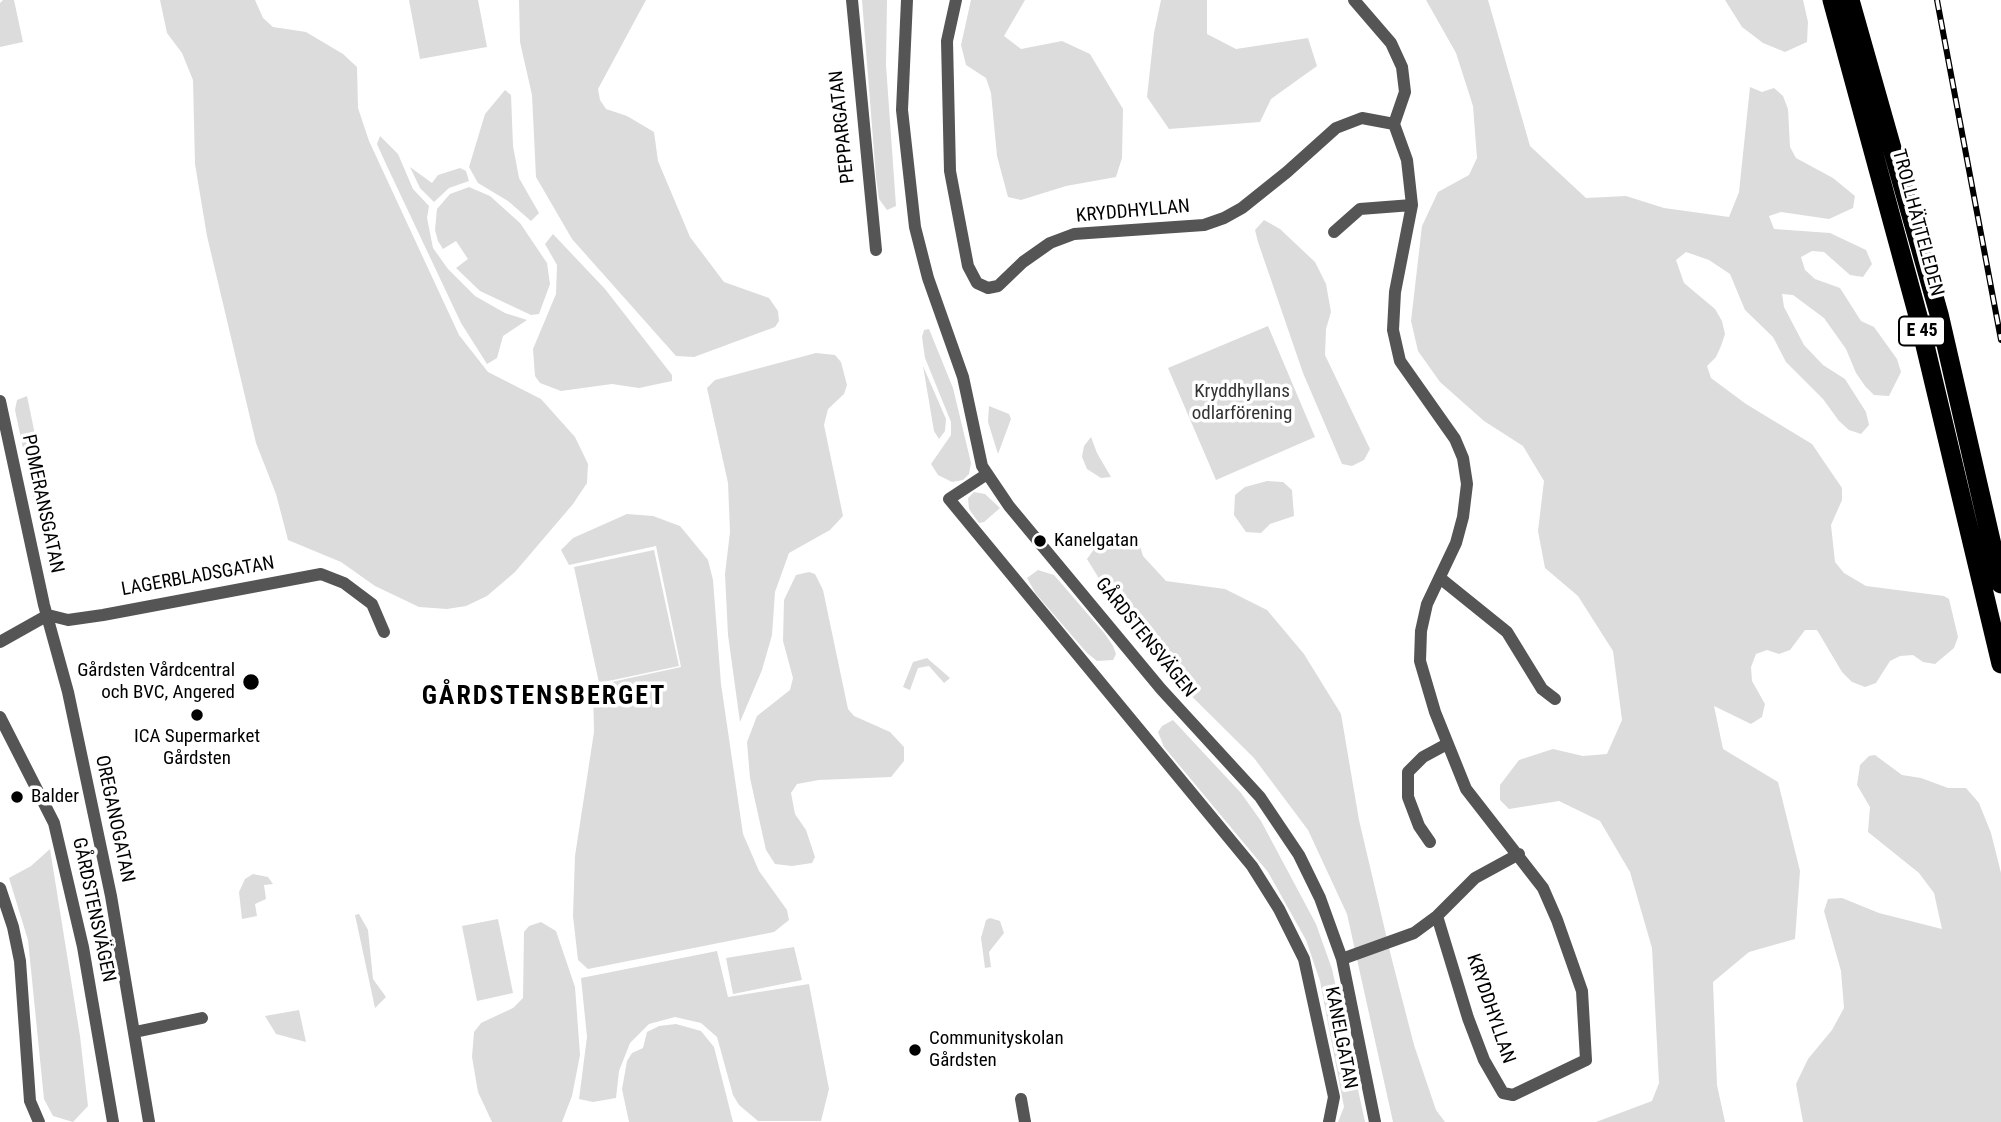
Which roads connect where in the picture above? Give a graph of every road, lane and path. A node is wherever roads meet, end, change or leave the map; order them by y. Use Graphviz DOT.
graph roads {
  1 [pos="852,0"];
  2 [pos="907,0"];
  3 [pos="956,0"];
  4 [pos="1354,0"];
  5 [pos="1832,0"];
  6 [pos="1850,0"];
  7 [pos="1394,124"];
  8 [pos="1412,205"];
  9 [pos="1334,232"];
  10 [pos="876,250"];
  11 [pos="0,401"];
  12 [pos="987,474"];
  13 [pos="1440,578"];
  14 [pos="2001,584"];
  15 [pos="48,615"];
  16 [pos="384,632"];
  17 [pos="0,642"];
  18 [pos="2001,664"];
  19 [pos="1555,699"];
  20 [pos="0,717"];
  21 [pos="1447,744"];
  22 [pos="1430,842"];
  23 [pos="1518,854"];
  24 [pos="0,888"];
  25 [pos="1437,916"];
  26 [pos="1342,959"];
  27 [pos="202,1018"];
  28 [pos="135,1032"];
  29 [pos="1021,1099"];
  30 [pos="39,1122"];
  31 [pos="113,1122"];
  32 [pos="149,1122"];
  33 [pos="1025,1122"];
  34 [pos="1329,1122"];
  35 [pos="1375,1122"];
  1 -- 10 [label="street, PEPPARGATAN"];
  2 -- 12 [label="street, GÅRDSTENSVÄGEN"];
  3 -- 7 [label="street, KRYDDHYLLAN"];
  4 -- 7 [label="street"];
  5 -- 18 [label="highway, TROLLHÄTTELEDEN / E 45"];
  6 -- 14 [label="highway, TROLLHÄTTELEDEN / E 45"];
  7 -- 8 [label="street, KRYDDHYLLAN"];
  8 -- 9 [label="street"];
  8 -- 13 [label="street, KRYDDHYLLAN"];
  11 -- 15 [label="street, POMERANSGATAN"];
  12 -- 26 [label="street, GÅRDSTENSVÄGEN"];
  12 -- 34 [label="street, KANELGATAN"];
  13 -- 19 [label="street"];
  13 -- 21 [label="street, KRYDDHYLLAN"];
  15 -- 16 [label="street, LAGERBLADSGATAN"];
  15 -- 17 [label="street"];
  15 -- 28 [label="street, OREGANOGATAN"];
  20 -- 31 [label="street, GÅRDSTENSVÄGEN"];
  21 -- 22 [label="street"];
  21 -- 23 [label="street, KRYDDHYLLAN"];
  23 -- 25 [label="street"];
  23 -- 25 [label="street, KRYDDHYLLAN"];
  24 -- 30 [label="street"];
  25 -- 26 [label="street"];
  26 -- 35 [label="street, GÅRDSTENSVÄGEN"];
  27 -- 28 [label="street"];
  28 -- 32 [label="street, OREGANOGATAN"];
  29 -- 33 [label="street"];
}
